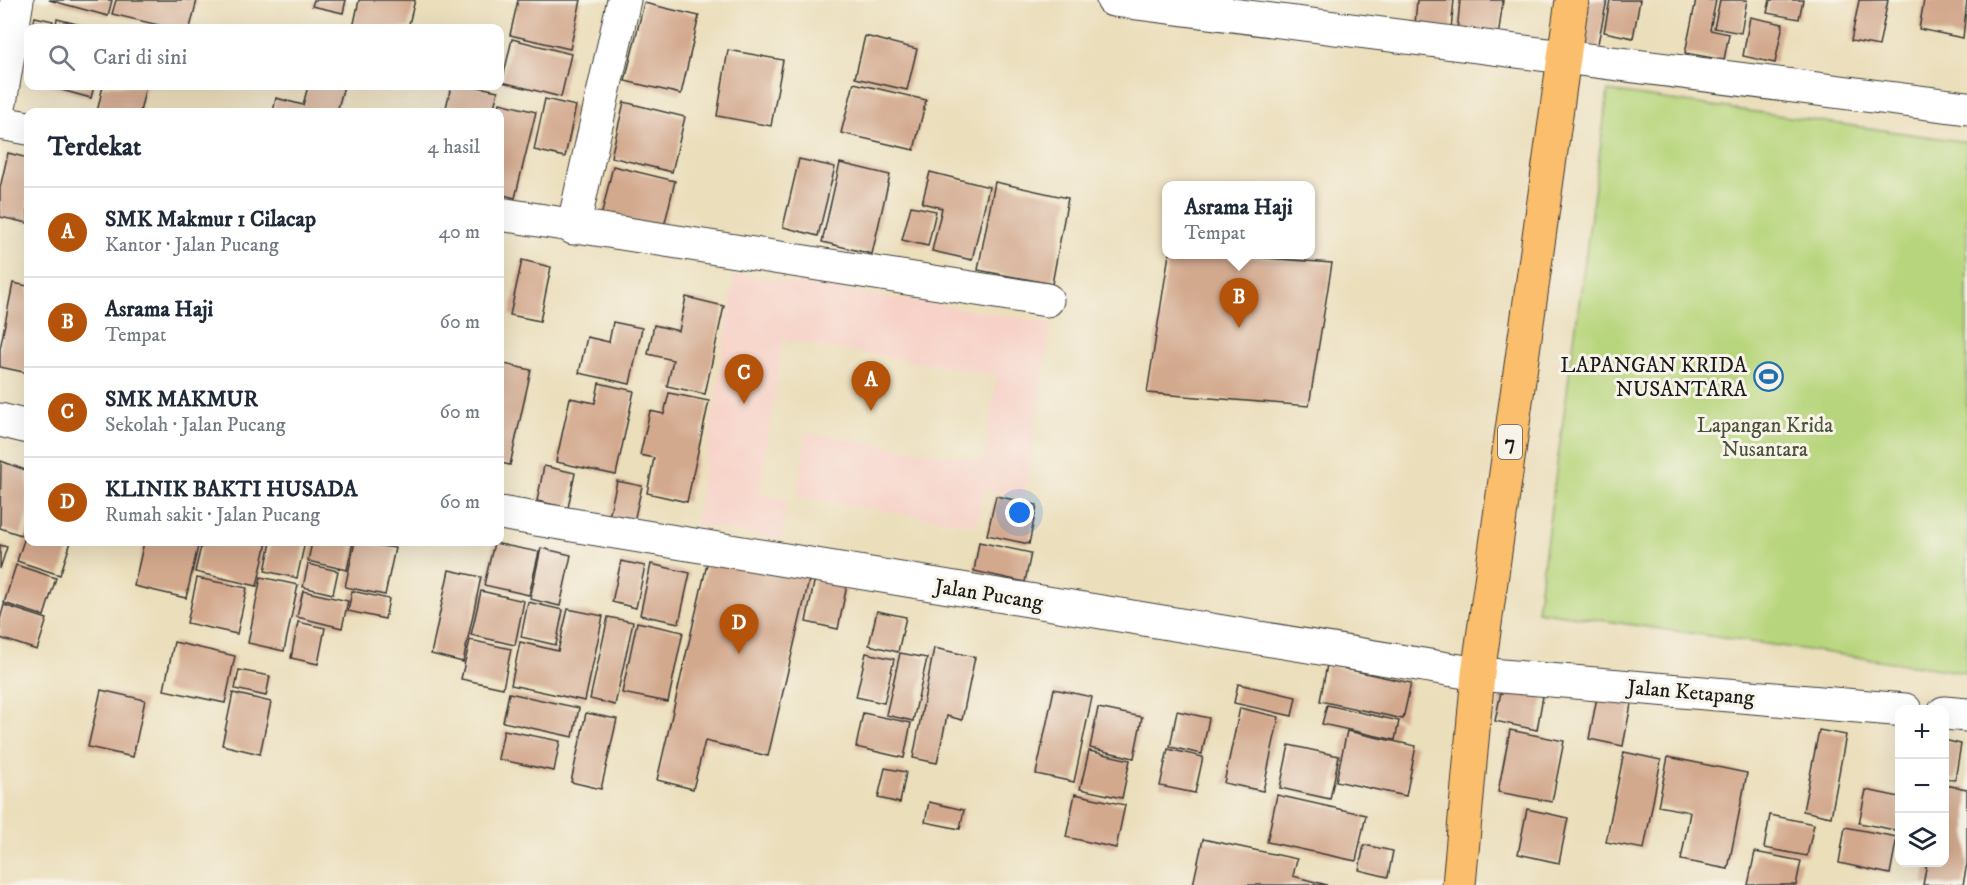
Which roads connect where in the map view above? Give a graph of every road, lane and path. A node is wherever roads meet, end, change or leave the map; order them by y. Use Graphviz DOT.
graph roads {
  1 [pos="17,0"];
  2 [pos="624,0"];
  3 [pos="1113,0"];
  4 [pos="1572,0"];
  5 [pos="1565,57"];
  6 [pos="0,103"];
  7 [pos="1967,108"];
  8 [pos="0,123"];
  9 [pos="24,127"];
  10 [pos="504,215"];
  11 [pos="573,228"];
  12 [pos="1047,300"];
  13 [pos="0,420"];
  14 [pos="24,426"];
  15 [pos="504,514"];
  16 [pos="1478,674"];
  17 [pos="1895,709"];
  18 [pos="1949,713"];
  19 [pos="1967,715"];
  20 [pos="1459,885"];
  1 -- 6 [label="street"];
  2 -- 11 [label="street"];
  3 -- 5 [label="street"];
  4 -- 5 [label="highway, 7"];
  5 -- 7 [label="street"];
  5 -- 16 [label="highway, 7"];
  8 -- 9 [label="street"];
  10 -- 11 [label="street"];
  11 -- 12 [label="street"];
  13 -- 14 [label="street"];
  15 -- 16 [label="street, Jalan Pucang"];
  16 -- 17 [label="street, Jalan Ketapang"];
  16 -- 20 [label="highway, 7"];
  18 -- 19 [label="street"];
}
